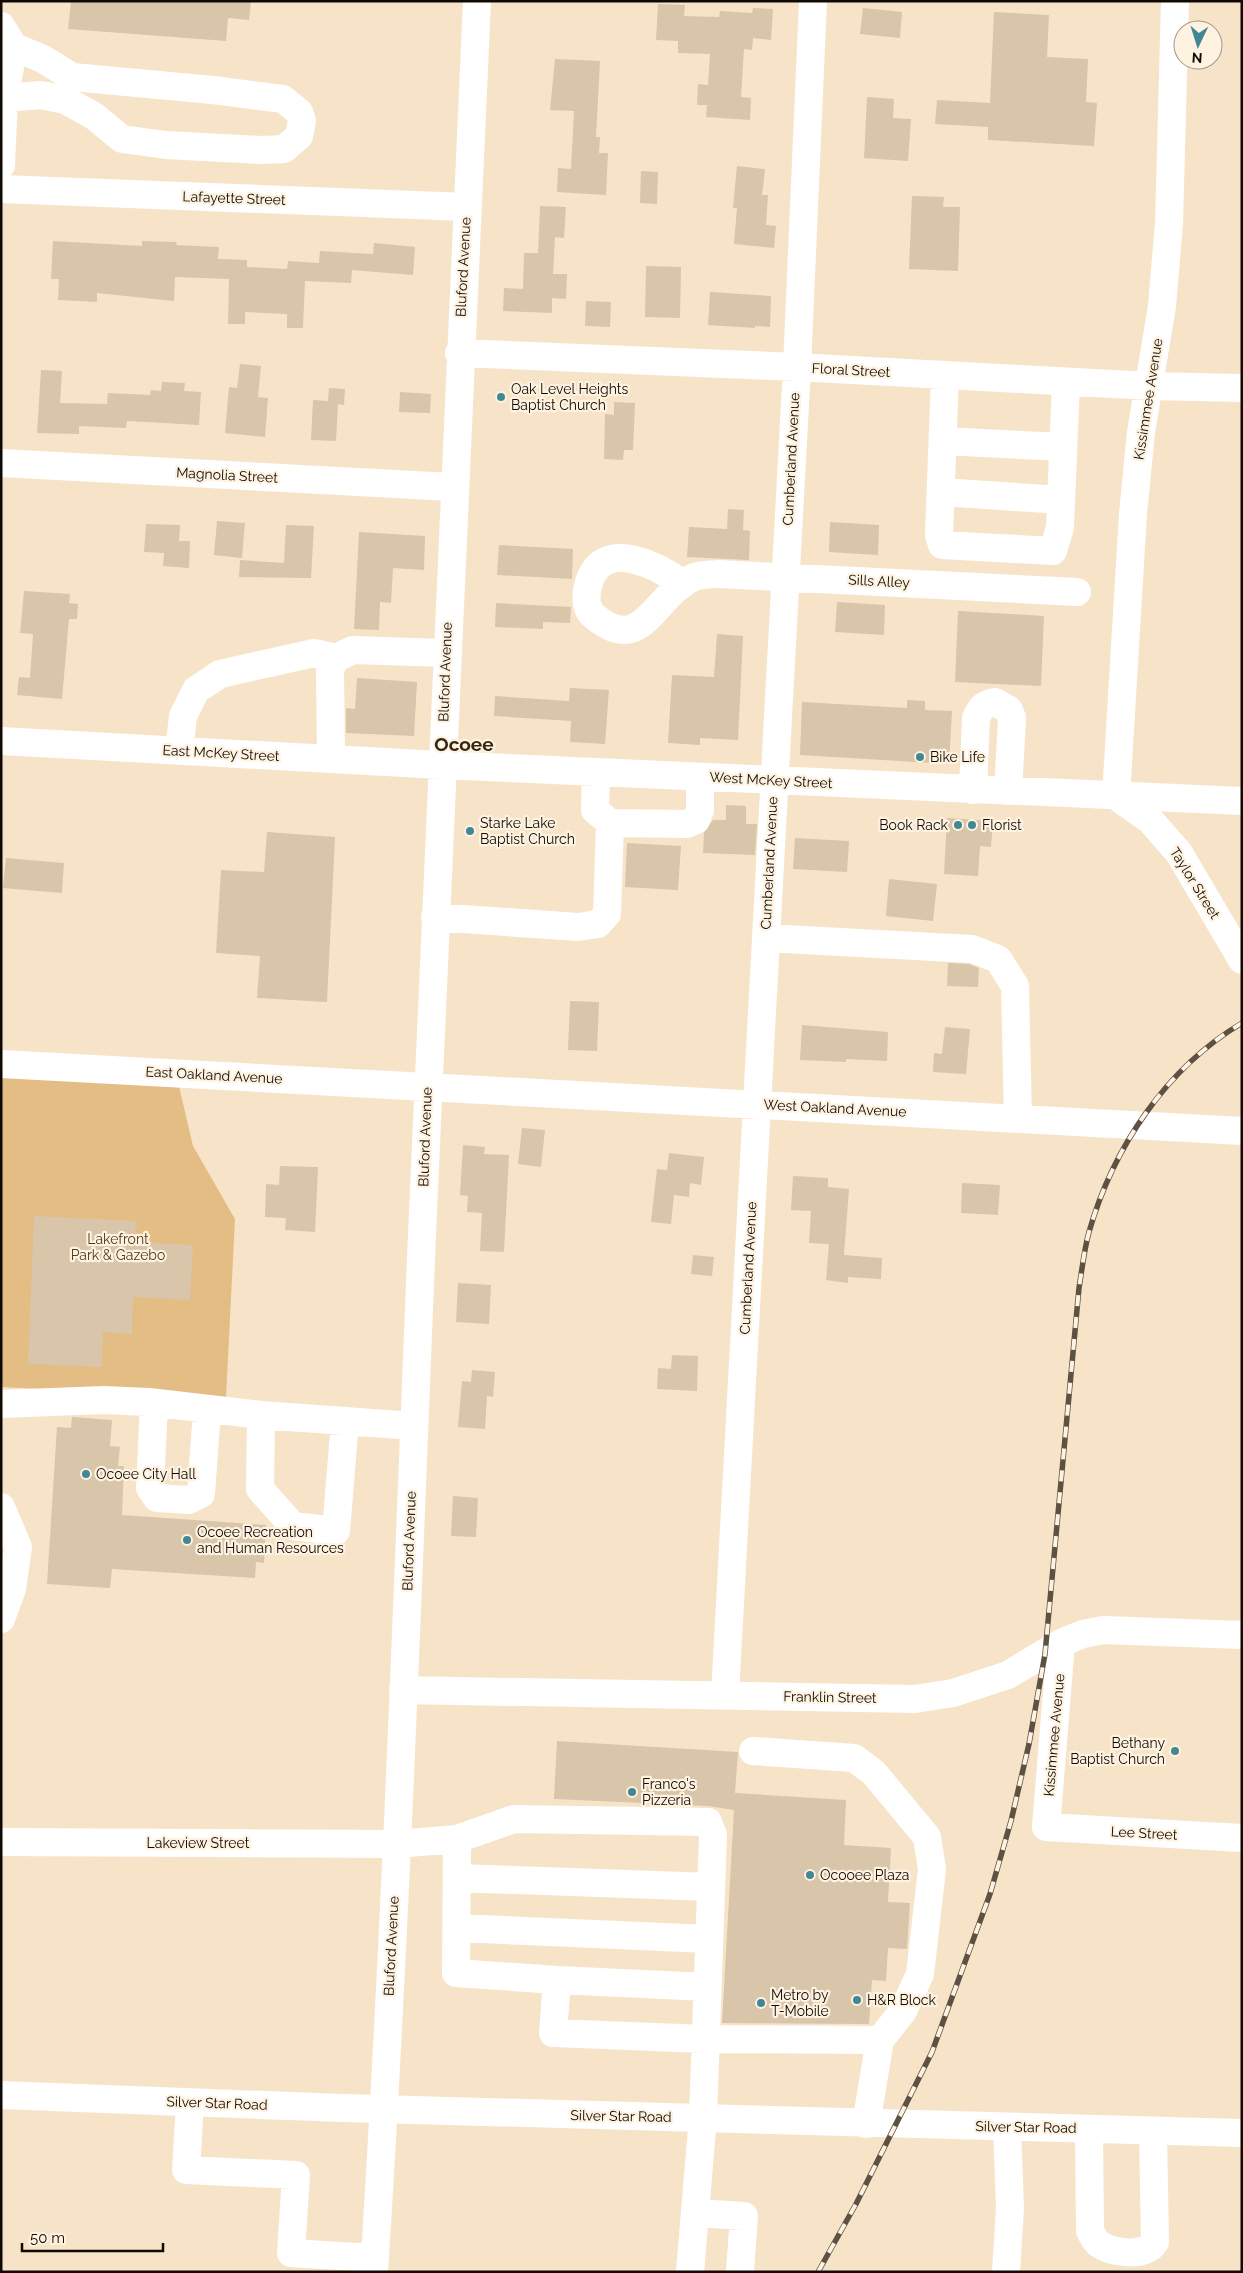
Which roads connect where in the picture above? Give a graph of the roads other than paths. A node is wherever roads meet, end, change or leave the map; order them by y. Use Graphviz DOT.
graph roads {
  1 [pos="477,1"];
  2 [pos="813,1"];
  3 [pos="1175,1"];
  4 [pos="8,37"];
  5 [pos="72,77"];
  6 [pos="3,92"];
  7 [pos="1,165"];
  8 [pos="1,189"];
  9 [pos="466,207"];
  10 [pos="459,353"];
  11 [pos="797,367"];
  12 [pos="945,375"];
  13 [pos="1066,382"];
  14 [pos="1150,386"];
  15 [pos="1242,388"];
  16 [pos="943,440"];
  17 [pos="1064,447"];
  18 [pos="1,463"];
  19 [pos="452,488"];
  20 [pos="941,492"];
  21 [pos="1061,500"];
  22 [pos="785,576"];
  23 [pos="683,584"];
  24 [pos="1077,592"];
  25 [pos="446,653"];
  26 [pos="336,658"];
  27 [pos="1,741"];
  28 [pos="179,751"];
  29 [pos="331,759"];
  30 [pos="441,765"];
  31 [pos="596,772"];
  32 [pos="700,777"];
  33 [pos="773,780"];
  34 [pos="973,790"];
  35 [pos="1008,791"];
  36 [pos="1109,796"];
  37 [pos="1242,801"];
  38 [pos="610,823"];
  39 [pos="434,916"];
  40 [pos="766,938"];
  41 [pos="1241,957"];
  42 [pos="1,1064"];
  43 [pos="427,1087"];
  44 [pos="757,1104"];
  45 [pos="1018,1118"];
  46 [pos="1242,1131"];
  47 [pos="154,1403"];
  48 [pos="1,1404"];
  49 [pos="207,1410"];
  50 [pos="261,1415"];
  51 [pos="345,1421"];
  52 [pos="414,1426"];
  53 [pos="1,1508"];
  54 [pos="1,1618"];
  55 [pos="1242,1635"];
  56 [pos="1061,1644"];
  57 [pos="403,1690"];
  58 [pos="725,1695"];
  59 [pos="753,1751"];
  60 [pos="1046,1827"];
  61 [pos="1242,1838"];
  62 [pos="457,1839"];
  63 [pos="1,1842"];
  64 [pos="396,1844"];
  65 [pos="457,1878"];
  66 [pos="711,1887"];
  67 [pos="457,1928"];
  68 [pos="709,1939"];
  69 [pos="557,1980"];
  70 [pos="707,1987"];
  71 [pos="706,2038"];
  72 [pos="880,2040"];
  73 [pos="1,2095"];
  74 [pos="190,2102"];
  75 [pos="384,2109"];
  76 [pos="703,2117"];
  77 [pos="866,2124"];
  78 [pos="1008,2127"];
  79 [pos="1089,2129"];
  80 [pos="1152,2131"];
  81 [pos="1242,2133"];
  82 [pos="695,2213"];
  83 [pos="375,2265"];
  84 [pos="690,2272"];
  85 [pos="740,2272"];
  86 [pos="1006,2272"];
  1 -- 9 [label="street, Bluford Avenue"];
  2 -- 11 [label="street, Cumberland Avenue"];
  3 -- 14 [label="street, Kissimmee Avenue"];
  4 -- 5 [label="street"];
  4 -- 6 [label="street"];
  5 -- 6 [label="street"];
  5 -- 6 [label="street"];
  6 -- 7 [label="street"];
  8 -- 9 [label="street, Lafayette Street"];
  9 -- 10 [label="street, Bluford Avenue"];
  10 -- 11 [label="street, Floral Street"];
  10 -- 19 [label="street, Bluford Avenue"];
  11 -- 12 [label="street, Floral Street"];
  11 -- 22 [label="street, Cumberland Avenue"];
  12 -- 13 [label="street, Floral Street"];
  12 -- 16 [label="street"];
  13 -- 14 [label="street, Floral Street"];
  13 -- 17 [label="street"];
  14 -- 15 [label="street, Floral Street"];
  14 -- 36 [label="street, Kissimmee Avenue"];
  16 -- 17 [label="street"];
  16 -- 20 [label="street"];
  17 -- 21 [label="street"];
  18 -- 19 [label="street, Magnolia Street"];
  19 -- 25 [label="street, Bluford Avenue"];
  20 -- 21 [label="street"];
  20 -- 21 [label="street"];
  22 -- 23 [label="street, Sills Alley"];
  22 -- 24 [label="street, Sills Alley"];
  22 -- 33 [label="street, Cumberland Avenue"];
  25 -- 26 [label="street"];
  25 -- 30 [label="street, Bluford Avenue"];
  26 -- 28 [label="street"];
  26 -- 29 [label="street"];
  27 -- 28 [label="street, East McKey Street"];
  28 -- 29 [label="street, East McKey Street"];
  29 -- 30 [label="street, East McKey Street"];
  30 -- 31 [label="street, West McKey Street"];
  30 -- 39 [label="street, Bluford Avenue"];
  31 -- 32 [label="street, West McKey Street"];
  31 -- 38 [label="street"];
  32 -- 33 [label="street, West McKey Street"];
  32 -- 38 [label="street"];
  33 -- 34 [label="street, West McKey Street"];
  33 -- 40 [label="street, Cumberland Avenue"];
  34 -- 35 [label="street, West McKey Street"];
  34 -- 35 [label="street"];
  35 -- 36 [label="street, West McKey Street"];
  36 -- 37 [label="street, West McKey Street"];
  36 -- 41 [label="street, Taylor Street"];
  38 -- 39 [label="street"];
  39 -- 43 [label="street, Bluford Avenue"];
  40 -- 44 [label="street, Cumberland Avenue"];
  40 -- 45 [label="street"];
  42 -- 43 [label="street, East Oakland Avenue"];
  43 -- 44 [label="street, West Oakland Avenue"];
  43 -- 52 [label="street, Bluford Avenue"];
  44 -- 45 [label="street, West Oakland Avenue"];
  44 -- 58 [label="street, Cumberland Avenue"];
  45 -- 46 [label="street, West Oakland Avenue"];
  47 -- 48 [label="street"];
  47 -- 49 [label="street"];
  47 -- 49 [label="street"];
  49 -- 50 [label="street"];
  50 -- 51 [label="street"];
  50 -- 51 [label="street"];
  51 -- 52 [label="street"];
  52 -- 57 [label="street, Bluford Avenue"];
  53 -- 54 [label="street"];
  55 -- 56 [label="street, Franklin Street"];
  56 -- 58 [label="street, Franklin Street"];
  56 -- 60 [label="street, Kissimmee Avenue"];
  57 -- 58 [label="street, Franklin Street"];
  57 -- 64 [label="street, Bluford Avenue"];
  59 -- 72 [label="street"];
  60 -- 61 [label="street, Lee Street"];
  62 -- 64 [label="street, Lakeview Street"];
  62 -- 65 [label="street"];
  62 -- 66 [label="street, Lakeview Street"];
  63 -- 64 [label="street, Lakeview Street"];
  64 -- 75 [label="street, Bluford Avenue"];
  65 -- 66 [label="street"];
  65 -- 67 [label="street"];
  66 -- 68 [label="street"];
  67 -- 68 [label="street"];
  67 -- 69 [label="street"];
  68 -- 70 [label="street"];
  69 -- 70 [label="street"];
  69 -- 71 [label="street"];
  70 -- 71 [label="street"];
  71 -- 72 [label="street"];
  71 -- 76 [label="street"];
  72 -- 77 [label="street"];
  73 -- 74 [label="street, Silver Star Road"];
  74 -- 75 [label="street, Silver Star Road"];
  74 -- 83 [label="street"];
  75 -- 76 [label="street, Silver Star Road"];
  75 -- 83 [label="street, Bluford Avenue"];
  76 -- 77 [label="street, Silver Star Road"];
  76 -- 82 [label="street"];
  77 -- 78 [label="street, Silver Star Road"];
  78 -- 79 [label="street, Silver Star Road"];
  78 -- 86 [label="street"];
  79 -- 80 [label="street, Silver Star Road"];
  79 -- 80 [label="street"];
  80 -- 81 [label="street, Silver Star Road"];
  82 -- 84 [label="street"];
  82 -- 85 [label="street"];
}
